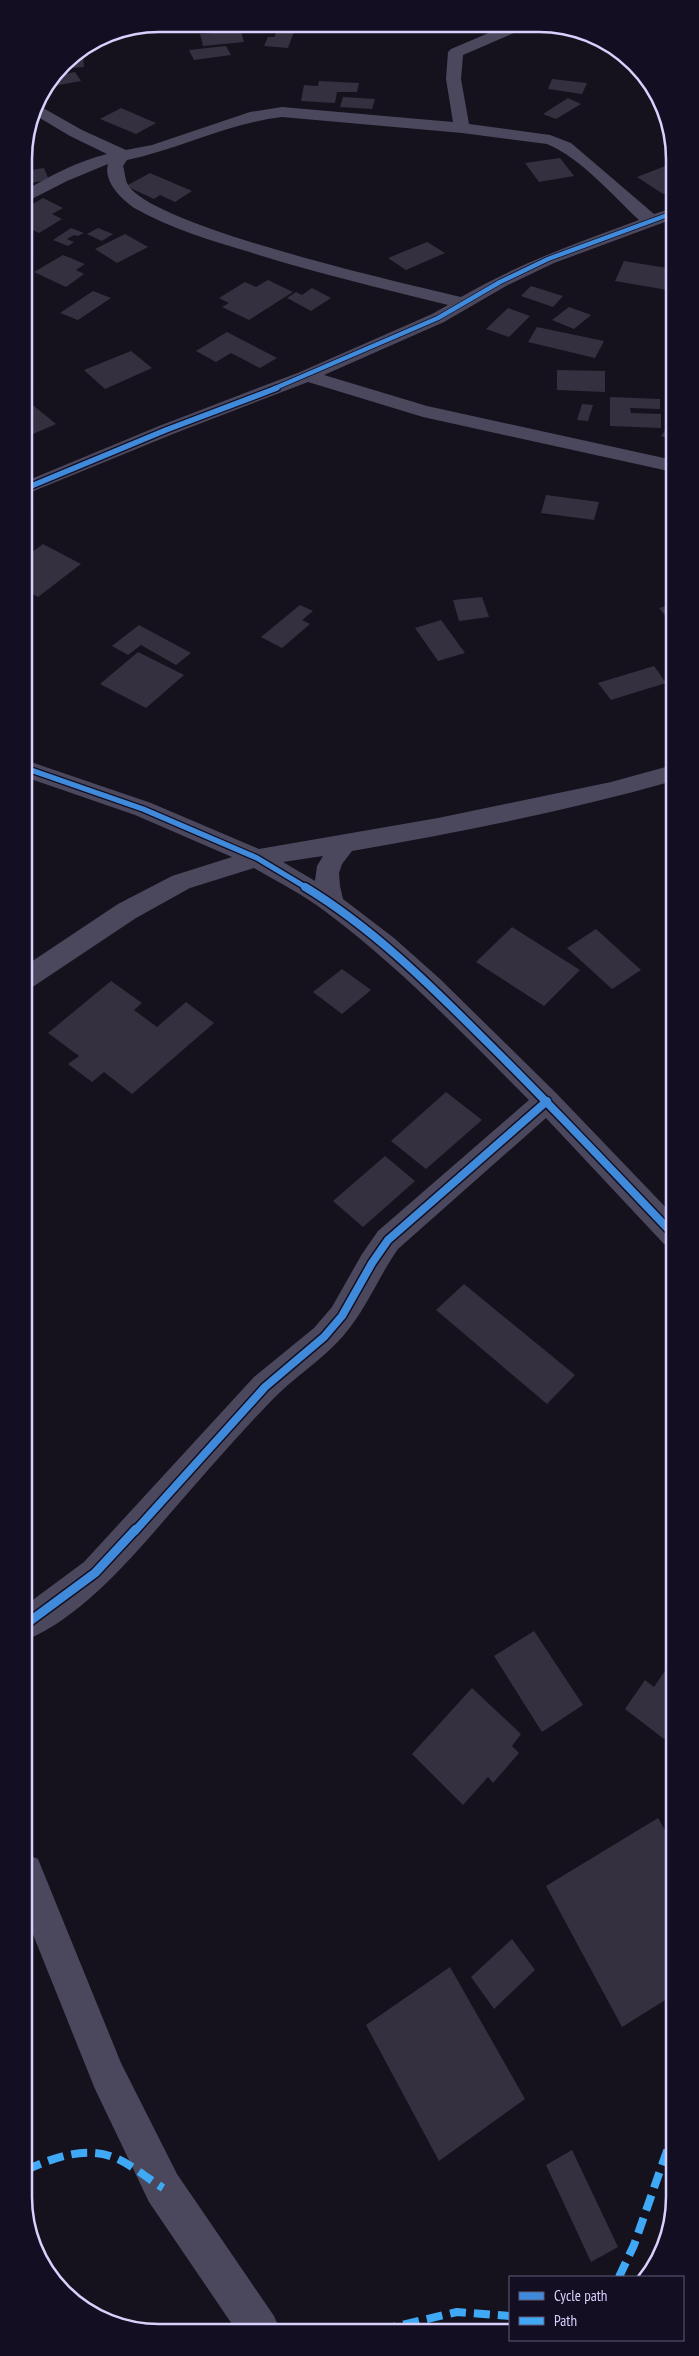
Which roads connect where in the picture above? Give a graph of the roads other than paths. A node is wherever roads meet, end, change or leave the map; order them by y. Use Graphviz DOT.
graph roads {
  1 [pos="503,32"];
  2 [pos="42,112"];
  3 [pos="462,128"];
  4 [pos="122,155"];
  5 [pos="33,193"];
  6 [pos="666,216"];
  7 [pos="651,221"];
  8 [pos="462,303"];
  9 [pos="308,376"];
  10 [pos="666,464"];
  11 [pos="33,485"];
  12 [pos="33,771"];
  13 [pos="666,775"];
  14 [pos="343,845"];
  15 [pos="257,858"];
  16 [pos="333,904"];
  17 [pos="33,974"];
  18 [pos="547,1101"];
  19 [pos="666,1227"];
  20 [pos="32,1620"];
  21 [pos="32,1887"];
  22 [pos="256,2324"];
  1 -- 3 [label="street"];
  2 -- 4 [label="street"];
  3 -- 4 [label="street"];
  3 -- 7 [label="street"];
  4 -- 5 [label="street"];
  4 -- 8 [label="street"];
  6 -- 7 [label="street"];
  7 -- 8 [label="street"];
  8 -- 9 [label="street"];
  9 -- 10 [label="street"];
  9 -- 11 [label="street"];
  12 -- 15 [label="street"];
  13 -- 14 [label="street"];
  14 -- 15 [label="street"];
  14 -- 16 [label="street"];
  15 -- 16 [label="street"];
  15 -- 17 [label="street"];
  16 -- 18 [label="street"];
  18 -- 19 [label="street"];
  18 -- 20 [label="street"];
  21 -- 22 [label="street"];
}
